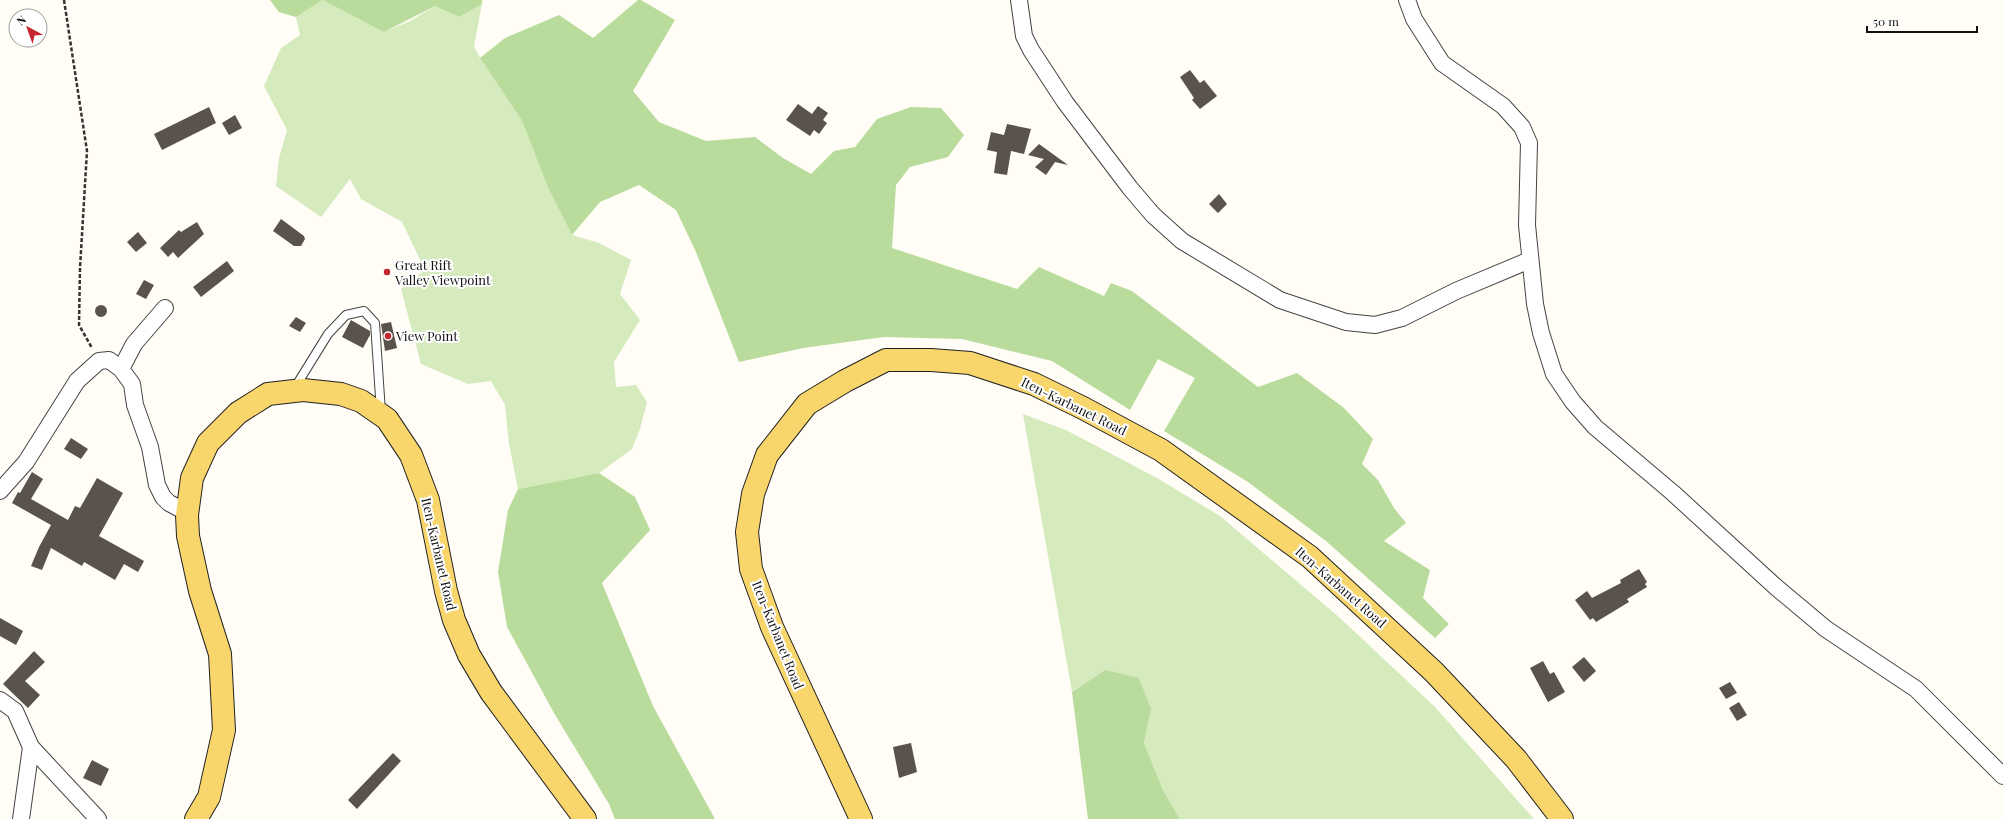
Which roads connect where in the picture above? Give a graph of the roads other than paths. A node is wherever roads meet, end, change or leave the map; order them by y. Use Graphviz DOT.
graph roads {
  1 [pos="1019,0"];
  2 [pos="1407,0"];
  3 [pos="1530,260"];
  4 [pos="165,308"];
  5 [pos="121,368"];
  6 [pos="292,391"];
  7 [pos="381,415"];
  8 [pos="0,492"];
  9 [pos="188,513"];
  10 [pos="0,700"];
  11 [pos="31,747"];
  12 [pos="2003,776"];
  13 [pos="21,819"];
  14 [pos="98,819"];
  15 [pos="196,819"];
  16 [pos="585,819"];
  17 [pos="861,819"];
  18 [pos="1562,819"];
  1 -- 3 [label="street"];
  2 -- 3 [label="street"];
  3 -- 12 [label="street"];
  4 -- 5 [label="street"];
  5 -- 8 [label="street"];
  5 -- 9 [label="street"];
  6 -- 7 [label="main road, Iten-Karbanet Road"];
  6 -- 7 [label="lane"];
  6 -- 9 [label="main road, Iten-Karbanet Road"];
  7 -- 16 [label="main road, Iten-Karbanet Road"];
  9 -- 15 [label="main road, Iten-Karbanet Road"];
  10 -- 11 [label="street"];
  11 -- 13 [label="street"];
  11 -- 14 [label="street"];
  17 -- 18 [label="main road, Iten-Karbanet Road"];
}
